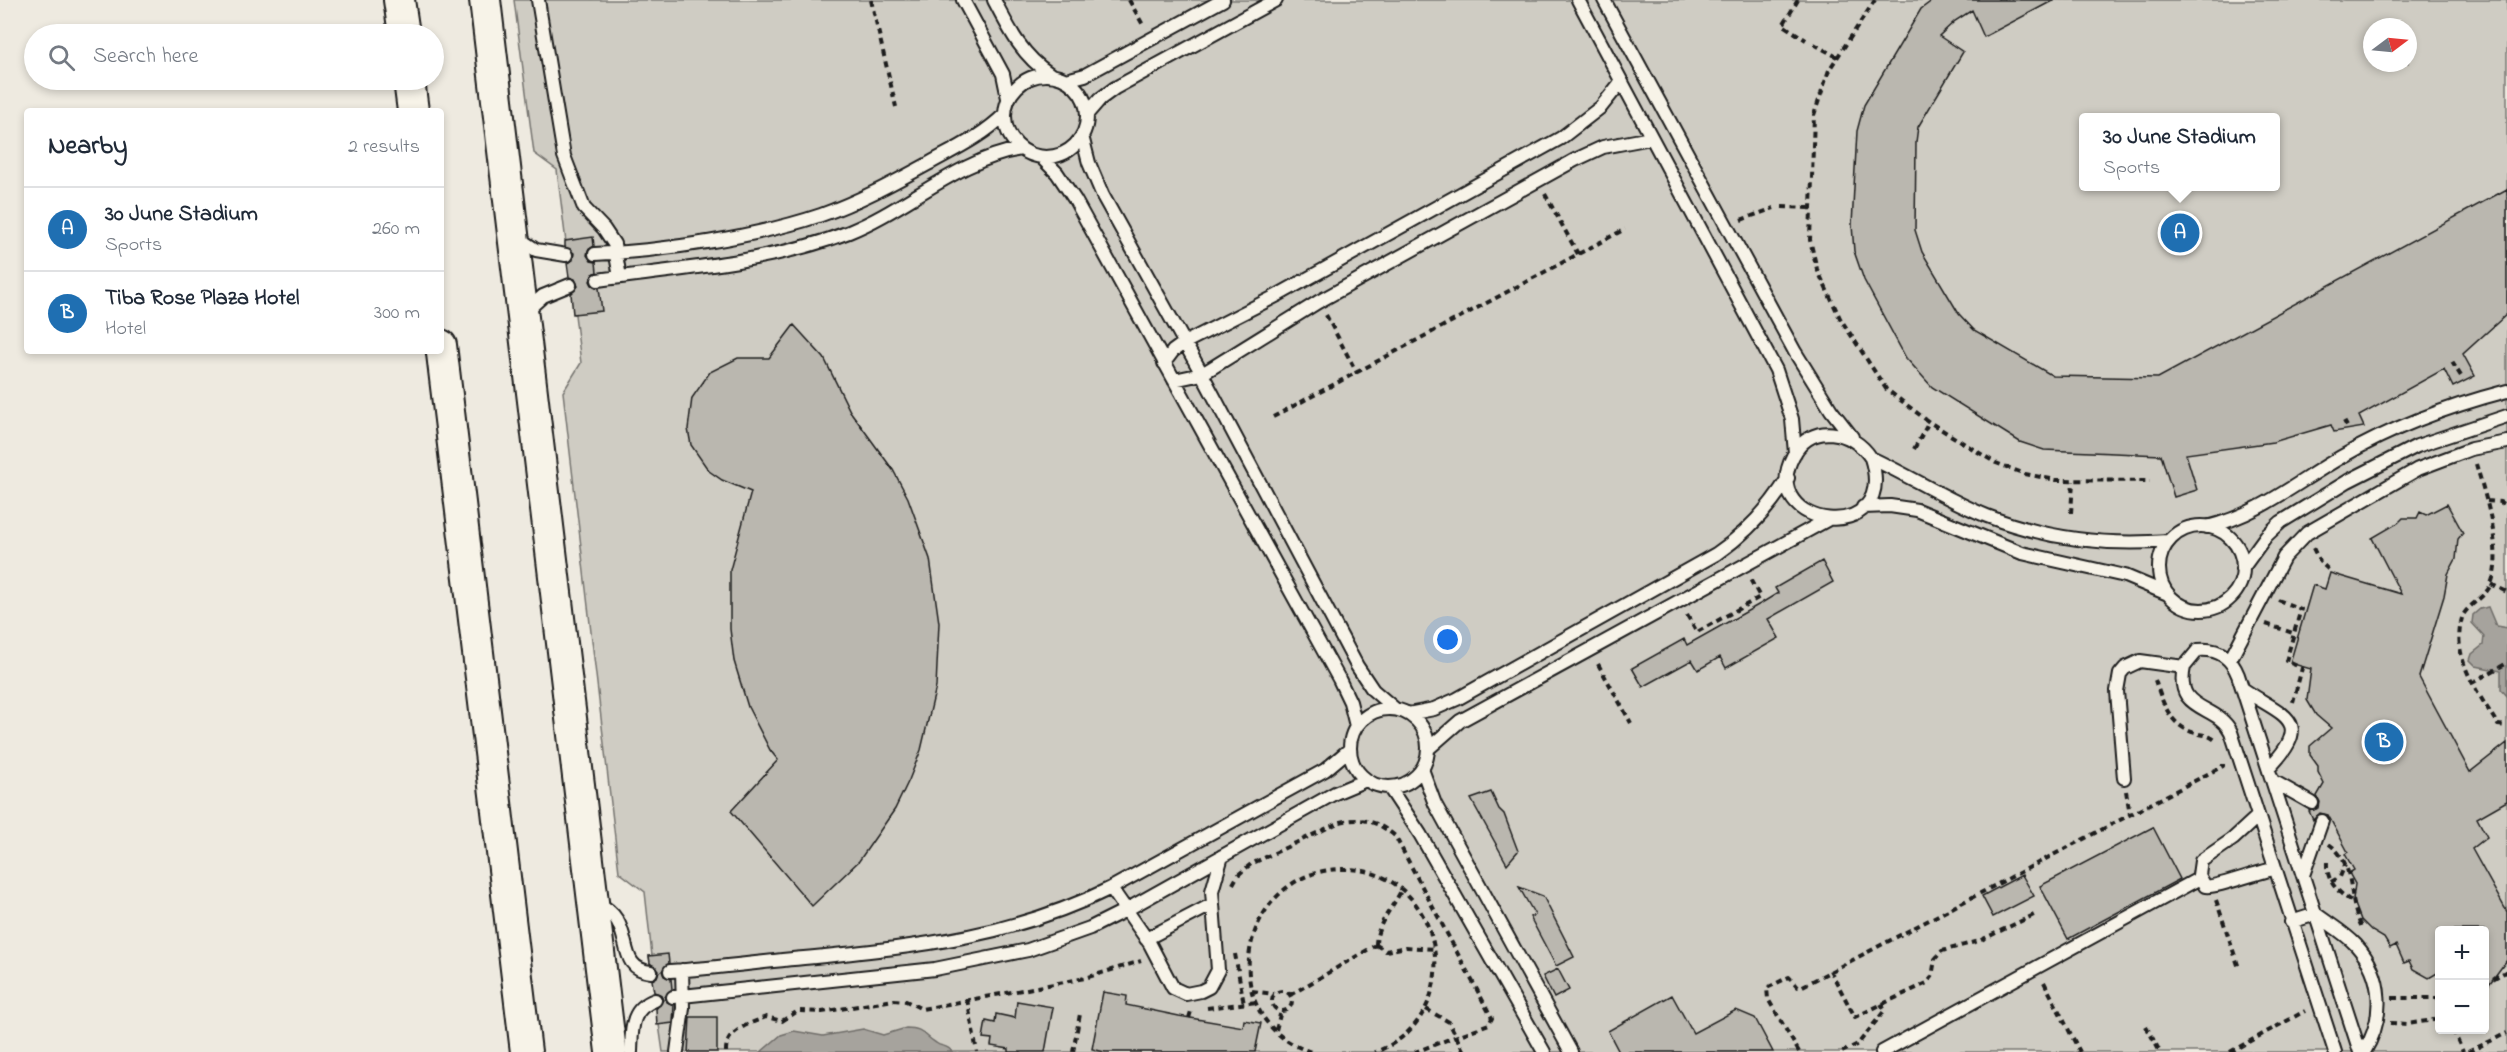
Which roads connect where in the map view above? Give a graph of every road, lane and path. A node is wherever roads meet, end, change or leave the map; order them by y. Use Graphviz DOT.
graph roads {
  1 [pos="399,0"];
  2 [pos="484,0"];
  3 [pos="538,0"];
  4 [pos="871,0"];
  5 [pos="963,0"];
  6 [pos="994,0"];
  7 [pos="1129,0"];
  8 [pos="1223,0"];
  9 [pos="1276,0"];
  10 [pos="1578,0"];
  11 [pos="1604,0"];
  12 [pos="1798,0"];
  13 [pos="1875,0"];
  14 [pos="403,24"];
  15 [pos="1151,39"];
  16 [pos="1806,40"];
  17 [pos="1814,44"];
  18 [pos="1838,57"];
  19 [pos="1052,75"];
  20 [pos="1066,80"];
  21 [pos="1621,82"];
  22 [pos="410,90"];
  23 [pos="1008,98"];
  24 [pos="896,107"];
  25 [pos="413,108"];
  26 [pos="1005,114"];
  27 [pos="1087,114"];
  28 [pos="1082,136"];
  29 [pos="1651,138"];
  30 [pos="1022,149"];
  31 [pos="1041,157"];
  32 [pos="1538,180"];
  33 [pos="1782,207"];
  34 [pos="1774,208"];
  35 [pos="1810,208"];
  36 [pos="1726,226"];
  37 [pos="1625,229"];
  38 [pos="512,232"];
  39 [pos="616,253"];
  40 [pos="595,254"];
  41 [pos="1578,254"];
  42 [pos="566,255"];
  43 [pos="620,277"];
  44 [pos="598,280"];
  45 [pos="570,285"];
  46 [pos="1318,302"];
  47 [pos="523,315"];
  48 [pos="1184,343"];
  49 [pos="442,354"];
  50 [pos="2452,362"];
  51 [pos="1164,363"];
  52 [pos="1357,373"];
  53 [pos="1202,374"];
  54 [pos="2461,376"];
  55 [pos="1174,380"];
  56 [pos="2507,391"];
  57 [pos="2507,416"];
  58 [pos="1273,417"];
  59 [pos="2344,421"];
  60 [pos="1929,423"];
  61 [pos="2348,428"];
  62 [pos="1853,438"];
  63 [pos="2507,442"];
  64 [pos="1914,449"];
  65 [pos="2471,449"];
  66 [pos="1795,453"];
  67 [pos="1871,458"];
  68 [pos="1788,478"];
  69 [pos="2073,481"];
  70 [pos="2150,481"];
  71 [pos="2487,501"];
  72 [pos="2507,506"];
  73 [pos="1863,507"];
  74 [pos="2071,513"];
  75 [pos="1827,520"];
  76 [pos="2206,527"];
  77 [pos="2307,533"];
  78 [pos="2168,541"];
  79 [pos="1743,565"];
  80 [pos="2242,569"];
  81 [pos="2331,572"];
  82 [pos="2491,584"];
  83 [pos="2507,592"];
  84 [pos="2168,594"];
  85 [pos="2264,594"];
  86 [pos="1680,601"];
  87 [pos="2251,619"];
  88 [pos="2293,633"];
  89 [pos="1590,650"];
  90 [pos="2230,660"];
  91 [pos="2507,663"];
  92 [pos="2184,668"];
  93 [pos="2472,683"];
  94 [pos="2243,689"];
  95 [pos="1395,710"];
  96 [pos="1408,714"];
  97 [pos="2288,718"];
  98 [pos="1631,723"];
  99 [pos="1356,726"];
  100 [pos="2507,726"];
  101 [pos="1350,749"];
  102 [pos="1428,749"];
  103 [pos="2223,766"];
  104 [pos="1422,769"];
  105 [pos="2271,775"];
  106 [pos="2124,778"];
  107 [pos="1366,780"];
  108 [pos="1389,787"];
  109 [pos="2313,803"];
  110 [pos="2258,816"];
  111 [pos="2322,821"];
  112 [pos="2323,840"];
  113 [pos="1222,856"];
  114 [pos="2345,864"];
  115 [pos="2274,869"];
  116 [pos="2303,875"];
  117 [pos="2200,878"];
  118 [pos="2331,882"];
  119 [pos="2211,887"];
  120 [pos="1111,888"];
  121 [pos="1402,890"];
  122 [pos="1230,891"];
  123 [pos="594,902"];
  124 [pos="2353,902"];
  125 [pos="1213,904"];
  126 [pos="1126,910"];
  127 [pos="2036,914"];
  128 [pos="2316,914"];
  129 [pos="2355,915"];
  130 [pos="2292,922"];
  131 [pos="1146,939"];
  132 [pos="1376,945"];
  133 [pos="1234,949"];
  134 [pos="1435,949"];
  135 [pos="1156,955"];
  136 [pos="2036,968"];
  137 [pos="2239,968"];
  138 [pos="1830,970"];
  139 [pos="2507,971"];
  140 [pos="651,972"];
  141 [pos="2489,981"];
  142 [pos="1252,991"];
  143 [pos="1274,994"];
  144 [pos="1290,995"];
  145 [pos="678,996"];
  146 [pos="2380,998"];
  147 [pos="2435,998"];
  148 [pos="967,999"];
  149 [pos="654,1000"];
  150 [pos="1256,1002"];
  151 [pos="2319,1003"];
  152 [pos="1244,1004"];
  153 [pos="1881,1004"];
  154 [pos="1183,1006"];
  155 [pos="1425,1010"];
  156 [pos="1281,1011"];
  157 [pos="1080,1014"];
  158 [pos="2435,1020"];
  159 [pos="2378,1021"];
  160 [pos="2146,1026"];
  161 [pos="1276,1030"];
  162 [pos="2507,1033"];
  163 [pos="2455,1034"];
  164 [pos="1458,1037"];
  165 [pos="978,1043"];
  166 [pos="1855,1046"];
  167 [pos="1308,1051"];
  168 [pos="526,1052"];
  169 [pos="611,1052"];
  170 [pos="631,1052"];
  171 [pos="677,1052"];
  172 [pos="726,1052"];
  173 [pos="977,1052"];
  174 [pos="983,1052"];
  175 [pos="1073,1052"];
  176 [pos="1375,1052"];
  177 [pos="1414,1052"];
  178 [pos="1464,1052"];
  179 [pos="1544,1052"];
  180 [pos="1571,1052"];
  181 [pos="1798,1052"];
  182 [pos="1842,1052"];
  183 [pos="1859,1052"];
  184 [pos="1882,1052"];
  185 [pos="2080,1052"];
  186 [pos="2160,1052"];
  187 [pos="2230,1052"];
  188 [pos="2335,1052"];
  189 [pos="2362,1052"];
  190 [pos="2463,1052"];
  191 [pos="2468,1052"];
  1 -- 14 [label="street"];
  2 -- 38 [label="street"];
  3 -- 39 [label="lane"];
  4 -- 24 [label="path"];
  5 -- 23 [label="lane"];
  6 -- 19 [label="lane"];
  7 -- 15 [label="path"];
  8 -- 15 [label="lane"];
  9 -- 27 [label="lane"];
  10 -- 21 [label="lane"];
  11 -- 36 [label="lane"];
  12 -- 16 [label="path"];
  13 -- 18 [label="path"];
  15 -- 20 [label="lane"];
  17 -- 18 [label="path"];
  18 -- 35 [label="path"];
  19 -- 20 [label="lane"];
  19 -- 23 [label="lane"];
  20 -- 27 [label="lane"];
  21 -- 29 [label="lane"];
  21 -- 48 [label="lane"];
  22 -- 25 [label="street"];
  23 -- 26 [label="lane"];
  26 -- 30 [label="lane"];
  26 -- 39 [label="lane"];
  27 -- 28 [label="lane"];
  28 -- 31 [label="lane"];
  28 -- 48 [label="lane"];
  29 -- 32 [label="lane"];
  29 -- 66 [label="lane"];
  30 -- 31 [label="lane"];
  30 -- 43 [label="lane"];
  31 -- 51 [label="lane"];
  32 -- 41 [label="path"];
  32 -- 46 [label="lane"];
  33 -- 35 [label="path"];
  34 -- 36 [label="path"];
  35 -- 60 [label="path"];
  36 -- 62 [label="lane"];
  37 -- 41 [label="path"];
  38 -- 42 [label="lane"];
  38 -- 47 [label="street"];
  39 -- 40 [label="lane"];
  39 -- 43 [label="lane"];
  41 -- 52 [label="path"];
  43 -- 44 [label="lane"];
  45 -- 47 [label="lane"];
  46 -- 52 [label="path"];
  46 -- 53 [label="lane"];
  47 -- 123 [label="street"];
  48 -- 51 [label="lane"];
  48 -- 53 [label="lane"];
  49 -- 168 [label="street"];
  50 -- 54 [label="path"];
  51 -- 55 [label="lane"];
  52 -- 58 [label="path"];
  53 -- 55 [label="lane"];
  53 -- 95 [label="lane"];
  55 -- 99 [label="lane"];
  56 -- 76 [label="lane"];
  57 -- 80 [label="lane"];
  59 -- 61 [label="path"];
  60 -- 64 [label="path"];
  60 -- 69 [label="path"];
  62 -- 66 [label="lane"];
  62 -- 67 [label="lane"];
  63 -- 65 [label="lane"];
  65 -- 71 [label="path"];
  65 -- 77 [label="lane"];
  66 -- 68 [label="lane"];
  67 -- 73 [label="lane"];
  67 -- 78 [label="lane"];
  68 -- 75 [label="lane"];
  68 -- 96 [label="lane"];
  69 -- 70 [label="path"];
  69 -- 74 [label="path"];
  71 -- 72 [label="path"];
  71 -- 82 [label="path"];
  73 -- 75 [label="lane"];
  73 -- 84 [label="lane"];
  75 -- 79 [label="lane"];
  76 -- 78 [label="lane"];
  76 -- 80 [label="lane"];
  77 -- 81 [label="path"];
  77 -- 85 [label="lane"];
  78 -- 84 [label="lane"];
  79 -- 86 [label="lane"];
  79 -- 86 [label="path"];
  80 -- 84 [label="lane"];
  82 -- 83 [label="path"];
  82 -- 93 [label="path"];
  85 -- 87 [label="lane"];
  85 -- 88 [label="path"];
  86 -- 89 [label="lane"];
  87 -- 88 [label="path"];
  87 -- 90 [label="lane"];
  88 -- 97 [label="path"];
  89 -- 98 [label="path"];
  89 -- 102 [label="lane"];
  90 -- 92 [label="lane"];
  90 -- 94 [label="lane"];
  91 -- 93 [label="path"];
  92 -- 106 [label="lane"];
  92 -- 110 [label="lane"];
  93 -- 100 [label="path"];
  94 -- 97 [label="lane"];
  94 -- 105 [label="lane"];
  95 -- 96 [label="lane"];
  95 -- 99 [label="lane"];
  96 -- 102 [label="lane"];
  97 -- 105 [label="lane"];
  99 -- 101 [label="lane"];
  101 -- 107 [label="lane"];
  101 -- 120 [label="lane"];
  102 -- 104 [label="lane"];
  103 -- 138 [label="path"];
  104 -- 108 [label="lane"];
  104 -- 180 [label="lane"];
  105 -- 109 [label="lane"];
  105 -- 116 [label="lane"];
  107 -- 108 [label="lane"];
  107 -- 113 [label="lane"];
  108 -- 179 [label="lane"];
  110 -- 115 [label="lane"];
  110 -- 117 [label="lane"];
  111 -- 112 [label="lane"];
  112 -- 114 [label="path"];
  112 -- 116 [label="lane"];
  112 -- 118 [label="path"];
  113 -- 125 [label="lane"];
  113 -- 126 [label="lane"];
  114 -- 118 [label="path"];
  114 -- 124 [label="path"];
  115 -- 119 [label="lane"];
  115 -- 130 [label="lane"];
  116 -- 128 [label="lane"];
  117 -- 119 [label="lane"];
  117 -- 136 [label="lane"];
  118 -- 124 [label="path"];
  119 -- 137 [label="path"];
  120 -- 126 [label="lane"];
  120 -- 145 [label="lane"];
  121 -- 132 [label="path"];
  121 -- 134 [label="path"];
  121 -- 142 [label="path"];
  122 -- 164 [label="path"];
  123 -- 140 [label="lane"];
  123 -- 169 [label="street"];
  124 -- 129 [label="path"];
  125 -- 131 [label="lane"];
  125 -- 135 [label="lane"];
  126 -- 131 [label="lane"];
  126 -- 145 [label="lane"];
  127 -- 153 [label="path"];
  128 -- 130 [label="lane"];
  128 -- 146 [label="lane"];
  128 -- 189 [label="lane"];
  130 -- 151 [label="lane"];
  131 -- 135 [label="lane"];
  132 -- 134 [label="path"];
  132 -- 144 [label="path"];
  133 -- 152 [label="path"];
  134 -- 155 [label="path"];
  135 -- 148 [label="path"];
  136 -- 184 [label="lane"];
  136 -- 185 [label="path"];
  138 -- 153 [label="path"];
  138 -- 181 [label="path"];
  139 -- 141 [label="path"];
  142 -- 143 [label="path"];
  142 -- 150 [label="path"];
  143 -- 144 [label="path"];
  143 -- 156 [label="path"];
  144 -- 156 [label="path"];
  145 -- 171 [label="lane"];
  146 -- 147 [label="path"];
  146 -- 159 [label="lane"];
  148 -- 165 [label="path"];
  148 -- 172 [label="path"];
  149 -- 170 [label="lane"];
  150 -- 152 [label="path"];
  150 -- 161 [label="path"];
  151 -- 187 [label="path"];
  151 -- 188 [label="lane"];
  152 -- 154 [label="path"];
  153 -- 166 [label="path"];
  155 -- 164 [label="path"];
  155 -- 176 [label="path"];
  156 -- 161 [label="path"];
  157 -- 175 [label="path"];
  158 -- 159 [label="path"];
  159 -- 189 [label="lane"];
  160 -- 186 [label="path"];
  161 -- 167 [label="path"];
  162 -- 191 [label="path"];
  163 -- 190 [label="path"];
  164 -- 177 [label="path"];
  164 -- 178 [label="path"];
  165 -- 173 [label="path"];
  165 -- 174 [label="path"];
  166 -- 182 [label="path"];
  166 -- 183 [label="path"];
}
